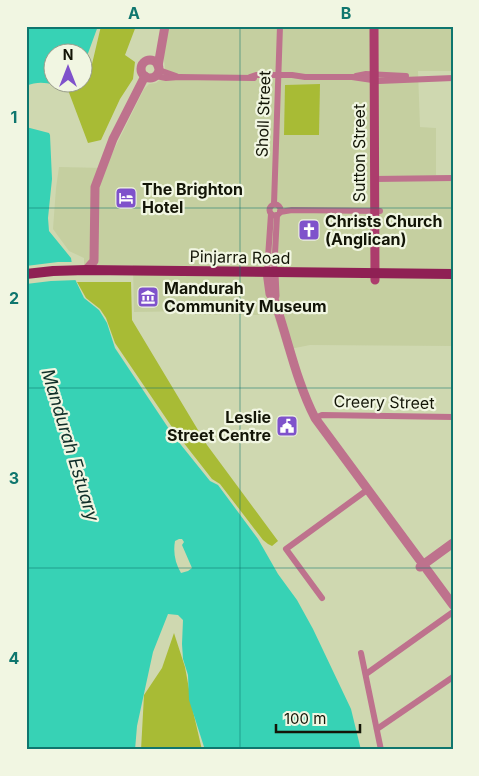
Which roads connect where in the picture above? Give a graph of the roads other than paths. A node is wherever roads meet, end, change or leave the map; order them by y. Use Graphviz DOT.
graph roads {
  1 [pos="160,26"];
  2 [pos="165,26"];
  3 [pos="280,26"];
  4 [pos="374,26"];
  5 [pos="380,26"];
  6 [pos="150,60"];
  7 [pos="158,71"];
  8 [pos="145,76"];
  9 [pos="278,77"];
  10 [pos="377,78"];
  11 [pos="453,78"];
  12 [pos="377,178"];
  13 [pos="453,178"];
  14 [pos="276,210"];
  15 [pos="377,211"];
  16 [pos="82,272"];
  17 [pos="26,274"];
  18 [pos="453,274"];
  19 [pos="270,275"];
  20 [pos="378,276"];
  21 [pos="26,281"];
  22 [pos="453,281"];
  23 [pos="453,417"];
  24 [pos="315,418"];
  25 [pos="367,490"];
  26 [pos="453,543"];
  27 [pos="422,566"];
  28 [pos="322,598"];
  29 [pos="453,605"];
  30 [pos="453,612"];
  31 [pos="361,653"];
  32 [pos="366,674"];
  33 [pos="453,677"];
  34 [pos="377,729"];
  35 [pos="380,750"];
  1 -- 6 [label="street"];
  2 -- 7 [label="street"];
  3 -- 9 [label="street, Sholl Street"];
  4 -- 10 [label="main road, Sutton Street"];
  5 -- 10 [label="main road, Sutton Street"];
  6 -- 7 [label="street"];
  6 -- 8 [label="street"];
  7 -- 8 [label="street"];
  7 -- 9 [label="street"];
  8 -- 16 [label="street"];
  9 -- 10 [label="street"];
  9 -- 14 [label="street, Sholl Street"];
  10 -- 11 [label="street"];
  10 -- 12 [label="main road, Sutton Street"];
  12 -- 13 [label="street"];
  12 -- 15 [label="main road, Sutton Street"];
  14 -- 15 [label="street"];
  14 -- 19 [label="street, Sholl Street"];
  15 -- 20 [label="main road, Sutton Street"];
  16 -- 17 [label="main road, Pinjarra Road"];
  16 -- 19 [label="main road, Pinjarra Road"];
  16 -- 21 [label="main road, Pinjarra Road"];
  18 -- 20 [label="main road, Pinjarra Road"];
  19 -- 20 [label="main road, Pinjarra Road"];
  19 -- 24 [label="street"];
  20 -- 22 [label="main road, Pinjarra Road"];
  23 -- 24 [label="street, Creery Street"];
  24 -- 25 [label="street"];
  25 -- 27 [label="street"];
  25 -- 28 [label="street"];
  26 -- 27 [label="street"];
  27 -- 29 [label="street"];
  27 -- 30 [label="street"];
  30 -- 32 [label="street"];
  31 -- 32 [label="street"];
  32 -- 34 [label="street"];
  33 -- 34 [label="street"];
  34 -- 35 [label="street"];
}
